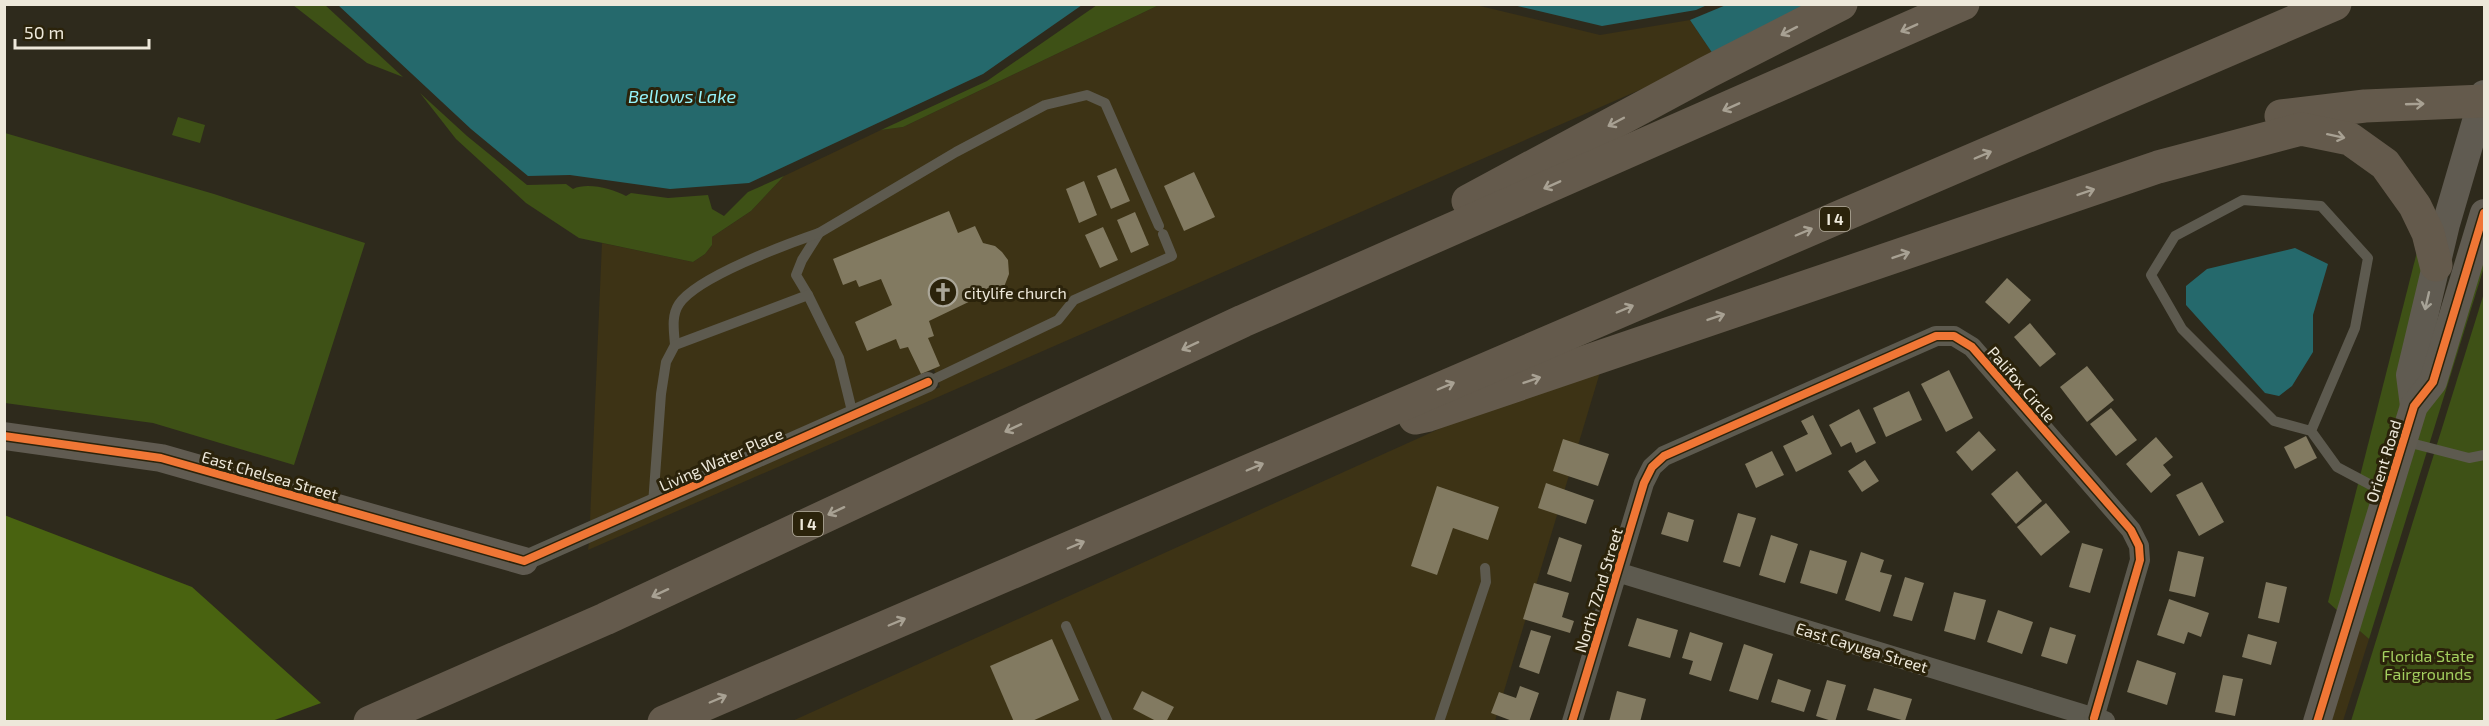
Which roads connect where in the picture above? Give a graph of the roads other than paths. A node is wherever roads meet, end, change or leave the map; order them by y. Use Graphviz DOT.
graph roads {
  1 [pos="1841,4"];
  2 [pos="1963,4"];
  3 [pos="2335,4"];
  4 [pos="2484,99"];
  5 [pos="2158,167"];
  6 [pos="2484,213"];
  7 [pos="819,233"];
  8 [pos="2436,265"];
  9 [pos="808,295"];
  10 [pos="1243,321"];
  11 [pos="675,345"];
  12 [pos="928,382"];
  13 [pos="2414,406"];
  14 [pos="853,415"];
  15 [pos="2311,431"];
  16 [pos="1334,434"];
  17 [pos="4,436"];
  18 [pos="2403,441"];
  19 [pos="2484,455"];
  20 [pos="1652,467"];
  21 [pos="2387,493"];
  22 [pos="653,504"];
  23 [pos="524,561"];
  24 [pos="1485,568"];
  25 [pos="1617,572"];
  26 [pos="1066,626"];
  27 [pos="2100,720"];
  28 [pos="370,722"];
  29 [pos="664,722"];
  30 [pos="1108,722"];
  31 [pos="1439,722"];
  32 [pos="1572,722"];
  33 [pos="2317,722"];
  1 -- 10 [label="highway, one-way"];
  2 -- 10 [label="highway, I 4, one-way"];
  16 -- 3 [label="highway, I 4, one-way"];
  5 -- 4 [label="highway, one-way"];
  4 -- 8 [label="street, Orient Road"];
  5 -- 8 [label="highway, one-way"];
  16 -- 5 [label="highway, one-way"];
  6 -- 13 [label="street, Orient Road"];
  7 -- 9 [label="lane"];
  7 -- 11 [label="lane"];
  7 -- 12 [label="lane"];
  8 -- 13 [label="street, Orient Road, one-way"];
  9 -- 11 [label="lane"];
  9 -- 14 [label="lane"];
  10 -- 28 [label="highway, I 4, one-way"];
  11 -- 22 [label="lane"];
  12 -- 14 [label="street, Living Water Place"];
  13 -- 18 [label="street, Orient Road"];
  14 -- 22 [label="street, Living Water Place"];
  15 -- 15 [label="lane"];
  15 -- 21 [label="lane"];
  29 -- 16 [label="highway, I 4, one-way"];
  17 -- 23 [label="street, East Chelsea Street"];
  18 -- 19 [label="lane"];
  18 -- 21 [label="street, Orient Road"];
  20 -- 25 [label="street, North 72nd Street"];
  20 -- 27 [label="street, Palifox Circle"];
  21 -- 33 [label="street, Orient Road"];
  22 -- 23 [label="street, Living Water Place"];
  24 -- 31 [label="lane"];
  25 -- 27 [label="street, East Cayuga Street"];
  25 -- 32 [label="street, North 72nd Street"];
  26 -- 30 [label="lane"];
}
